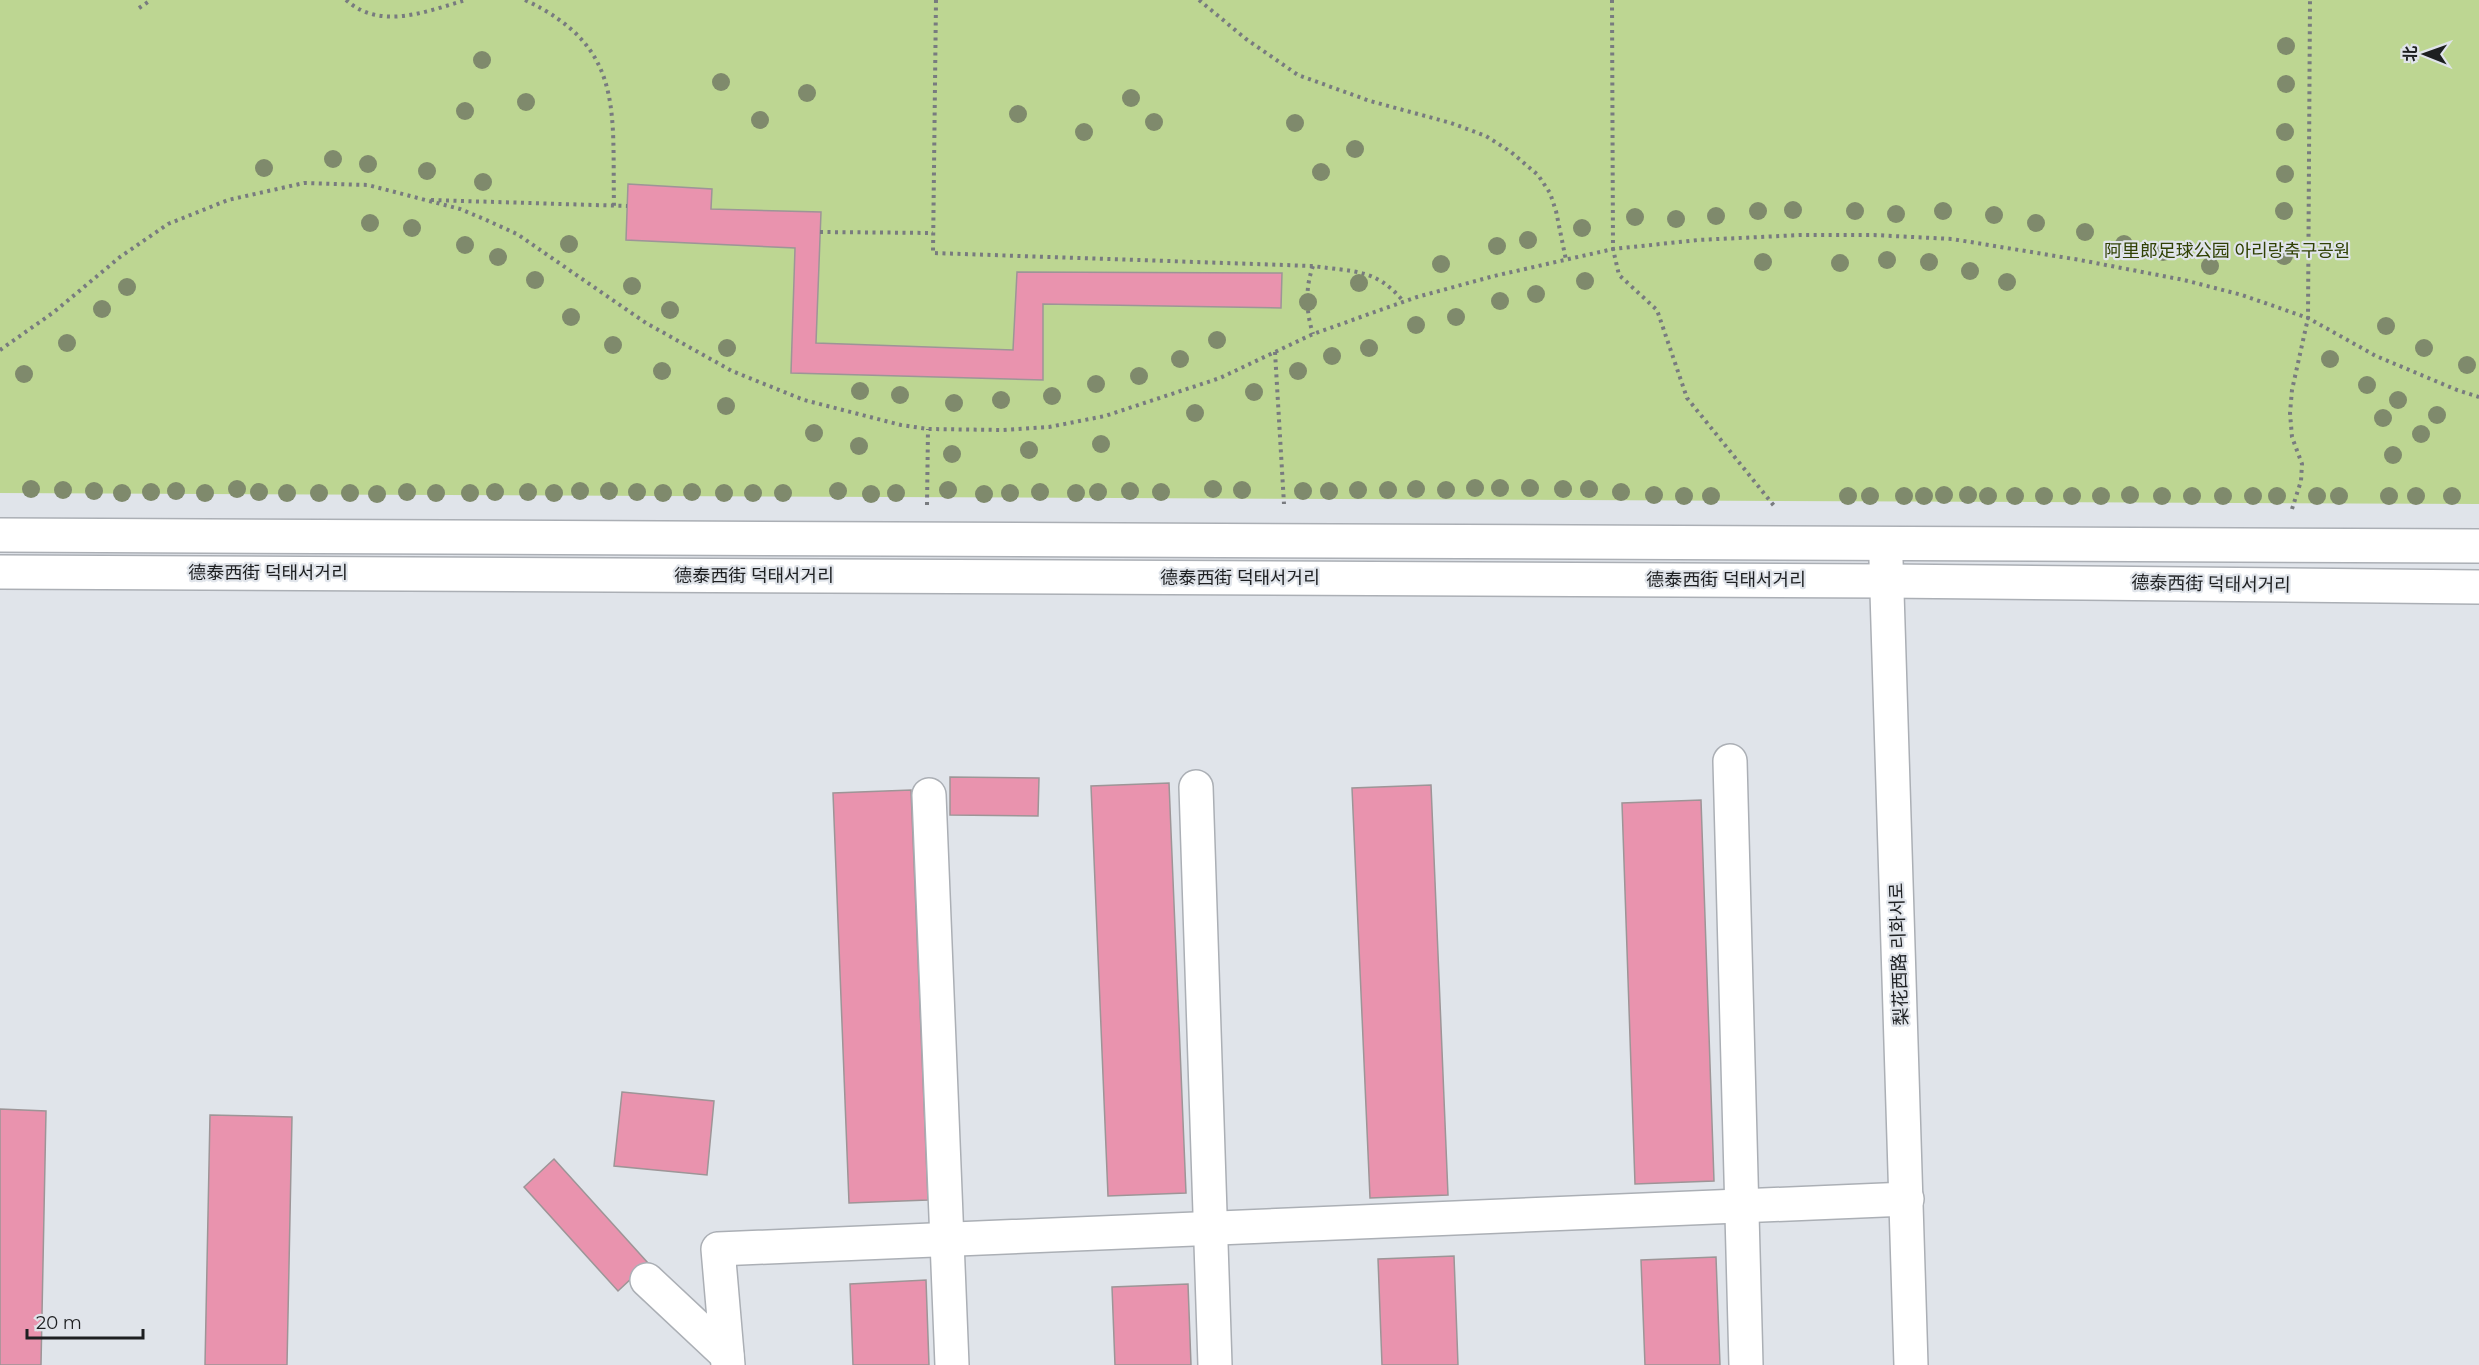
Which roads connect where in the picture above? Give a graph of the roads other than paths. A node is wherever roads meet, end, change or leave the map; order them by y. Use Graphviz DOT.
graph roads {
  1 [pos="0,535"];
  2 [pos="1886,543"];
  3 [pos="2479,546"];
  4 [pos="0,572"];
  5 [pos="1887,581"];
  6 [pos="2479,587"];
  7 [pos="1730,761"];
  8 [pos="1196,787"];
  9 [pos="930,795"];
  10 [pos="1907,1199"];
  11 [pos="1742,1206"];
  12 [pos="1210,1228"];
  13 [pos="947,1239"];
  14 [pos="647,1281"];
  15 [pos="728,1360"];
  16 [pos="952,1365"];
  17 [pos="1215,1365"];
  18 [pos="1746,1365"];
  19 [pos="1911,1365"];
  1 -- 2 [label="street, 德泰西街 덕태서거리"];
  2 -- 3 [label="street, 德泰西街 덕태서거리"];
  2 -- 5 [label="street, 梨花西路 리화서로"];
  4 -- 5 [label="street, 德泰西街 덕태서거리"];
  5 -- 6 [label="street, 德泰西街 덕태서거리"];
  5 -- 10 [label="street, 梨花西路 리화서로"];
  7 -- 11 [label="street"];
  8 -- 12 [label="street"];
  9 -- 13 [label="street"];
  10 -- 11 [label="street"];
  10 -- 19 [label="street, 梨花西路 리화서로"];
  11 -- 12 [label="street"];
  11 -- 18 [label="street"];
  12 -- 13 [label="street"];
  12 -- 17 [label="street"];
  13 -- 15 [label="street"];
  13 -- 16 [label="street"];
  14 -- 15 [label="street"];
}
